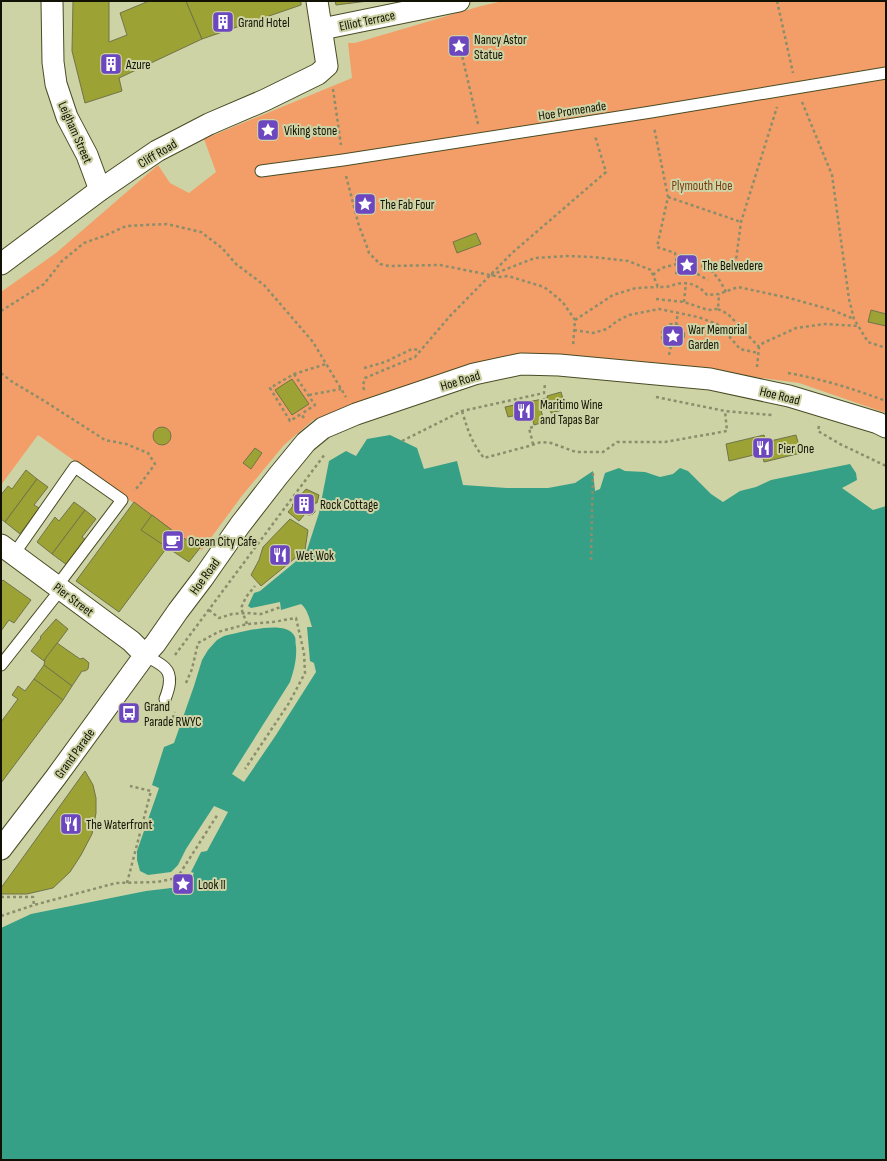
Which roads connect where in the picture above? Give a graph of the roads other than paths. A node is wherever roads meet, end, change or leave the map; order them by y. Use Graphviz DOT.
graph roads {
  1 [pos="52,1"];
  2 [pos="317,1"];
  3 [pos="460,1"];
  4 [pos="322,29"];
  5 [pos="886,73"];
  6 [pos="261,171"];
  7 [pos="100,190"];
  8 [pos="1,264"];
  9 [pos="886,427"];
  10 [pos="7,550"];
  11 [pos="59,588"];
  12 [pos="145,656"];
  13 [pos="1,665"];
  14 [pos="165,699"];
  15 [pos="1,849"];
  1 -- 7 [label="street, Leigham Street"];
  2 -- 4 [label="street"];
  3 -- 4 [label="street, Elliot Terrace"];
  4 -- 7 [label="street, Cliff Road"];
  5 -- 6 [label="lane, Hoe Promenade"];
  7 -- 8 [label="street, Cliff Road"];
  9 -- 12 [label="street, Hoe Road"];
  10 -- 11 [label="street, Pier Street"];
  10 -- 11 [label="lane"];
  11 -- 12 [label="street, Pier Street"];
  11 -- 13 [label="lane"];
  12 -- 14 [label="lane"];
  12 -- 15 [label="street, Grand Parade"];
}
